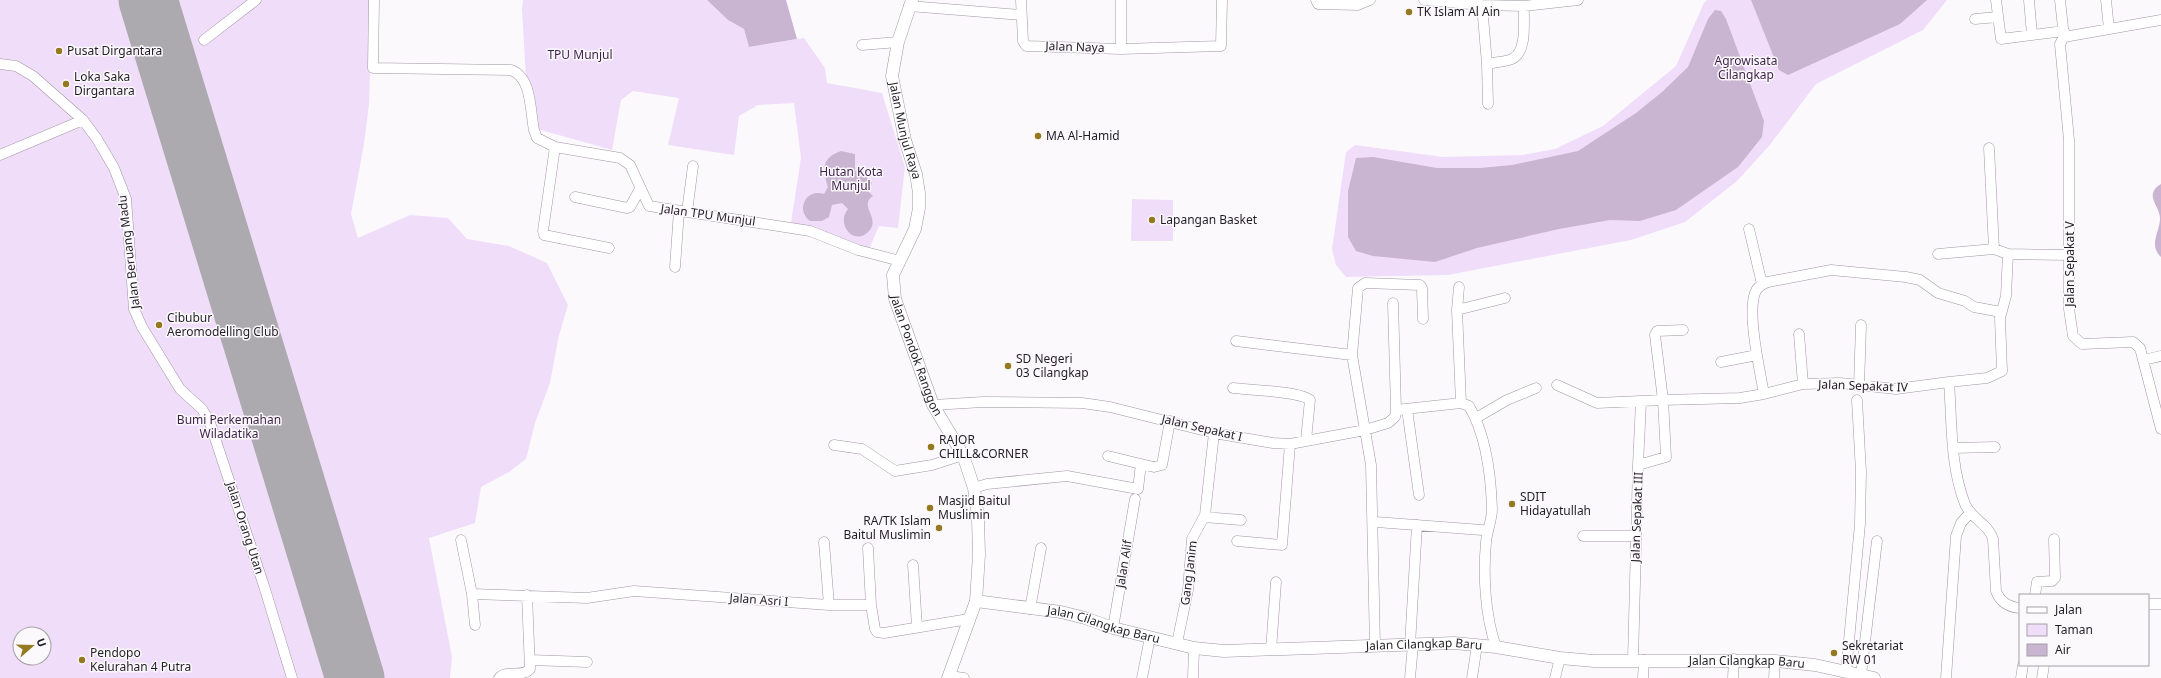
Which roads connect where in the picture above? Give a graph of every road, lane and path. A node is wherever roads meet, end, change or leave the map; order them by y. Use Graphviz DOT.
graph roads {
  1 [pos="256,0"];
  2 [pos="374,0"];
  3 [pos="1021,0"];
  4 [pos="1121,0"];
  5 [pos="1222,0"];
  6 [pos="1370,0"];
  7 [pos="1424,0"];
  8 [pos="1578,0"];
  9 [pos="1996,0"];
  10 [pos="2029,0"];
  11 [pos="2060,0"];
  12 [pos="2106,0"];
  13 [pos="1313,1"];
  14 [pos="911,3"];
  15 [pos="1482,5"];
  16 [pos="1524,6"];
  17 [pos="1021,15"];
  18 [pos="1998,17"];
  19 [pos="1975,19"];
  20 [pos="2161,20"];
  21 [pos="2109,29"];
  22 [pos="2064,34"];
  23 [pos="2032,35"];
  24 [pos="204,40"];
  25 [pos="898,42"];
  26 [pos="862,45"];
  27 [pos="1121,49"];
  28 [pos="0,64"];
  29 [pos="1488,64"];
  30 [pos="1488,104"];
  31 [pos="82,120"];
  32 [pos="555,146"];
  33 [pos="1989,148"];
  34 [pos="0,155"];
  35 [pos="693,166"];
  36 [pos="640,189"];
  37 [pos="575,197"];
  38 [pos="683,211"];
  39 [pos="1749,229"];
  40 [pos="609,248"];
  41 [pos="1994,249"];
  42 [pos="1938,254"];
  43 [pos="2008,254"];
  44 [pos="2069,255"];
  45 [pos="900,261"];
  46 [pos="675,267"];
  47 [pos="1762,284"];
  48 [pos="1459,287"];
  49 [pos="1505,298"];
  50 [pos="1393,303"];
  51 [pos="1458,310"];
  52 [pos="2001,312"];
  53 [pos="1423,319"];
  54 [pos="1860,325"];
  55 [pos="1683,330"];
  56 [pos="1799,334"];
  57 [pos="1236,342"];
  58 [pos="1352,354"];
  59 [pos="1757,355"];
  60 [pos="2161,356"];
  61 [pos="2143,360"];
  62 [pos="1721,362"];
  63 [pos="1948,382"];
  64 [pos="1803,384"];
  65 [pos="1557,385"];
  66 [pos="1859,386"];
  67 [pos="1233,388"];
  68 [pos="1536,388"];
  69 [pos="180,389"];
  70 [pos="1764,394"];
  71 [pos="1664,400"];
  72 [pos="1856,400"];
  73 [pos="2158,400"];
  74 [pos="1641,402"];
  75 [pos="1461,403"];
  76 [pos="933,404"];
  77 [pos="1407,409"];
  78 [pos="1396,410"];
  79 [pos="1476,418"];
  80 [pos="1170,421"];
  81 [pos="2161,429"];
  82 [pos="1365,430"];
  83 [pos="1214,434"];
  84 [pos="1306,440"];
  85 [pos="1290,444"];
  86 [pos="834,445"];
  87 [pos="1953,448"];
  88 [pos="1995,448"];
  89 [pos="963,455"];
  90 [pos="1108,456"];
  91 [pos="1141,464"];
  92 [pos="1638,465"];
  93 [pos="974,488"];
  94 [pos="1419,495"];
  95 [pos="1135,499"];
  96 [pos="1970,513"];
  97 [pos="1204,517"];
  98 [pos="1241,520"];
  99 [pos="1376,522"];
  100 [pos="1417,525"];
  101 [pos="1482,530"];
  102 [pos="1583,536"];
  103 [pos="1636,536"];
  104 [pos="2054,538"];
  105 [pos="461,540"];
  106 [pos="1237,541"];
  107 [pos="1877,541"];
  108 [pos="824,542"];
  109 [pos="868,548"];
  110 [pos="1041,548"];
  111 [pos="913,565"];
  112 [pos="1276,582"];
  113 [pos="472,594"];
  114 [pos="2035,594"];
  115 [pos="526,595"];
  116 [pos="976,601"];
  117 [pos="2149,604"];
  118 [pos="2161,604"];
  119 [pos="830,605"];
  120 [pos="871,605"];
  121 [pos="2019,608"];
  122 [pos="1030,609"];
  123 [pos="969,619"];
  124 [pos="475,625"];
  125 [pos="917,627"];
  126 [pos="1113,628"];
  127 [pos="1150,637"];
  128 [pos="1177,643"];
  129 [pos="1412,645"];
  130 [pos="1478,645"];
  131 [pos="1375,646"];
  132 [pos="1496,647"];
  133 [pos="1194,648"];
  134 [pos="1271,650"];
  135 [pos="1560,658"];
  136 [pos="530,660"];
  137 [pos="1641,660"];
  138 [pos="1734,660"];
  139 [pos="1775,661"];
  140 [pos="587,662"];
  141 [pos="2023,666"];
  142 [pos="2044,666"];
  143 [pos="1846,672"];
  144 [pos="1861,675"];
  145 [pos="949,677"];
  146 [pos="292,678"];
  147 [pos="499,678"];
  148 [pos="964,678"];
  149 [pos="1142,678"];
  150 [pos="1192,678"];
  151 [pos="1410,678"];
  152 [pos="1472,678"];
  153 [pos="1555,678"];
  154 [pos="1645,678"];
  155 [pos="1733,678"];
  156 [pos="1774,678"];
  157 [pos="1874,678"];
  158 [pos="1946,678"];
  159 [pos="2021,678"];
  160 [pos="2042,678"];
  1 -- 24 [label="street"];
  2 -- 32 [label="street, Jalan TPU Munjul"];
  3 -- 17 [label="street, Jalan Naya"];
  4 -- 27 [label="street"];
  5 -- 27 [label="street, Jalan Naya"];
  6 -- 13 [label="street"];
  7 -- 15 [label="street"];
  8 -- 16 [label="street"];
  9 -- 18 [label="street"];
  10 -- 23 [label="street"];
  11 -- 22 [label="street, Jalan Sepakat V"];
  12 -- 21 [label="street"];
  14 -- 17 [label="street"];
  14 -- 25 [label="street, Jalan Munjul Raya"];
  15 -- 16 [label="street"];
  15 -- 29 [label="street"];
  16 -- 29 [label="street"];
  17 -- 27 [label="street, Jalan Naya"];
  18 -- 19 [label="street"];
  18 -- 23 [label="street"];
  20 -- 21 [label="street"];
  21 -- 22 [label="street"];
  22 -- 23 [label="street"];
  22 -- 44 [label="street, Jalan Sepakat V"];
  25 -- 26 [label="street"];
  25 -- 45 [label="street, Jalan Munjul Raya"];
  28 -- 31 [label="street, Jalan Beruang Madu"];
  29 -- 30 [label="street"];
  31 -- 34 [label="street"];
  31 -- 69 [label="street, Jalan Beruang Madu"];
  32 -- 36 [label="street, Jalan TPU Munjul"];
  32 -- 40 [label="street"];
  33 -- 41 [label="street"];
  35 -- 38 [label="street"];
  36 -- 37 [label="street"];
  36 -- 38 [label="street, Jalan TPU Munjul"];
  38 -- 45 [label="street, Jalan TPU Munjul"];
  38 -- 46 [label="street"];
  39 -- 47 [label="street"];
  41 -- 42 [label="street"];
  41 -- 43 [label="street"];
  43 -- 44 [label="street"];
  43 -- 52 [label="street"];
  44 -- 61 [label="street, Jalan Sepakat V"];
  45 -- 76 [label="street, Jalan Pondok Ranggon"];
  47 -- 52 [label="street"];
  47 -- 59 [label="street"];
  48 -- 51 [label="street"];
  49 -- 51 [label="street"];
  50 -- 78 [label="street"];
  51 -- 75 [label="street"];
  52 -- 63 [label="street, Jalan Sepakat IV"];
  53 -- 58 [label="street"];
  54 -- 66 [label="street"];
  55 -- 71 [label="street"];
  56 -- 64 [label="street"];
  57 -- 58 [label="street"];
  58 -- 82 [label="street"];
  59 -- 62 [label="street"];
  59 -- 70 [label="street"];
  60 -- 61 [label="street"];
  61 -- 73 [label="street, Jalan Sepakat V"];
  63 -- 66 [label="street, Jalan Sepakat IV"];
  63 -- 87 [label="street"];
  64 -- 66 [label="street, Jalan Sepakat IV"];
  64 -- 70 [label="street, Jalan Sepakat IV"];
  65 -- 74 [label="street"];
  67 -- 84 [label="street"];
  68 -- 79 [label="street"];
  69 -- 146 [label="street, Jalan Orang Utan"];
  70 -- 71 [label="street"];
  71 -- 74 [label="street"];
  71 -- 92 [label="street, Jalan Sepakat III"];
  72 -- 143 [label="street"];
  73 -- 81 [label="street, Jalan Sepakat V"];
  74 -- 92 [label="street"];
  75 -- 77 [label="street"];
  75 -- 79 [label="street"];
  76 -- 80 [label="street, Jalan Sepakat I"];
  76 -- 89 [label="street, Jalan Pondok Ranggon"];
  77 -- 78 [label="street"];
  77 -- 94 [label="street"];
  78 -- 82 [label="street, Jalan Sepakat I"];
  79 -- 132 [label="street"];
  80 -- 83 [label="street, Jalan Sepakat I"];
  80 -- 91 [label="street"];
  82 -- 84 [label="street, Jalan Sepakat I"];
  82 -- 131 [label="street"];
  83 -- 85 [label="street, Jalan Sepakat I"];
  83 -- 97 [label="street, Gang Janim"];
  84 -- 85 [label="street, Jalan Sepakat I"];
  85 -- 106 [label="street"];
  86 -- 89 [label="street"];
  87 -- 88 [label="street"];
  87 -- 96 [label="street"];
  89 -- 93 [label="street, Jalan Pondok Ranggon"];
  90 -- 91 [label="street"];
  91 -- 93 [label="street"];
  92 -- 103 [label="street, Jalan Sepakat III"];
  93 -- 116 [label="street, Jalan Pondok Ranggon"];
  95 -- 126 [label="street, Jalan Alif"];
  96 -- 121 [label="street"];
  96 -- 158 [label="street"];
  97 -- 98 [label="street"];
  97 -- 128 [label="street, Gang Janim"];
  99 -- 100 [label="street"];
  100 -- 101 [label="street"];
  100 -- 129 [label="street"];
  102 -- 103 [label="street"];
  103 -- 137 [label="street, Jalan Sepakat III"];
  104 -- 114 [label="street"];
  105 -- 113 [label="street"];
  107 -- 144 [label="street"];
  108 -- 119 [label="street"];
  109 -- 120 [label="street"];
  110 -- 122 [label="street"];
  111 -- 125 [label="street"];
  112 -- 134 [label="street"];
  113 -- 115 [label="street, Jalan Asri I"];
  113 -- 124 [label="street"];
  115 -- 119 [label="street, Jalan Asri I"];
  115 -- 136 [label="street"];
  116 -- 122 [label="street, Jalan Cilangkap Baru"];
  116 -- 123 [label="street, Jalan Pondok Ranggon"];
  117 -- 118 [label="street"];
  119 -- 120 [label="street, Jalan Asri I"];
  120 -- 125 [label="street"];
  122 -- 126 [label="street, Jalan Cilangkap Baru"];
  123 -- 125 [label="street"];
  123 -- 145 [label="street, Jalan Pondok Ranggon"];
  126 -- 127 [label="street, Jalan Cilangkap Baru"];
  127 -- 128 [label="street, Jalan Cilangkap Baru"];
  127 -- 149 [label="street"];
  128 -- 133 [label="street, Jalan Cilangkap Baru"];
  129 -- 130 [label="street, Jalan Cilangkap Baru"];
  129 -- 131 [label="street, Jalan Cilangkap Baru"];
  129 -- 151 [label="street"];
  130 -- 132 [label="street, Jalan Cilangkap Baru"];
  130 -- 152 [label="street"];
  131 -- 134 [label="street, Jalan Cilangkap Baru"];
  132 -- 135 [label="street, Jalan Cilangkap Baru"];
  133 -- 134 [label="street, Jalan Cilangkap Baru"];
  133 -- 150 [label="street"];
  135 -- 137 [label="street, Jalan Cilangkap Baru"];
  135 -- 153 [label="street"];
  136 -- 140 [label="street"];
  136 -- 147 [label="street"];
  137 -- 138 [label="street, Jalan Cilangkap Baru"];
  137 -- 154 [label="street, Jalan Sepakat III"];
  138 -- 139 [label="street, Jalan Cilangkap Baru"];
  138 -- 155 [label="street"];
  139 -- 143 [label="street, Jalan Cilangkap Baru"];
  139 -- 156 [label="street"];
  141 -- 159 [label="street"];
  142 -- 160 [label="street"];
  143 -- 144 [label="street, Jalan Cilangkap Baru"];
  144 -- 157 [label="street, Jalan Cilangkap Baru"];
  145 -- 148 [label="street"];
}
